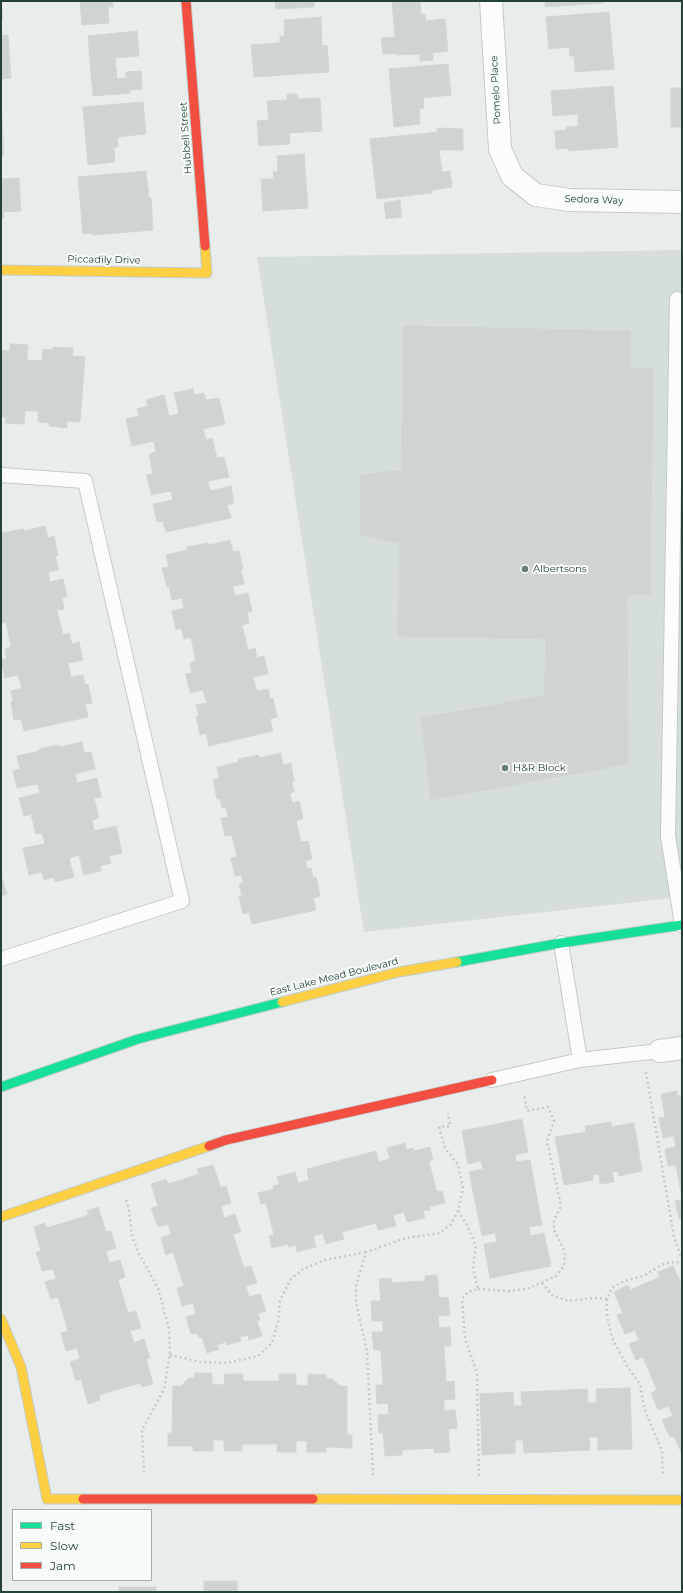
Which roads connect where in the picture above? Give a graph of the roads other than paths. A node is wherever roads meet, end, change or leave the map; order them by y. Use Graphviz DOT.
graph roads {
  1 [pos="186,1"];
  2 [pos="491,1"];
  3 [pos="512,176"];
  4 [pos="682,202"];
  5 [pos="1,270"];
  6 [pos="207,273"];
  7 [pos="677,299"];
  8 [pos="1,475"];
  9 [pos="678,506"];
  10 [pos="682,925"];
  11 [pos="561,943"];
  12 [pos="1,959"];
  13 [pos="682,1048"];
  14 [pos="651,1052"];
  15 [pos="580,1060"];
  16 [pos="492,1080"];
  17 [pos="1,1087"];
  18 [pos="1,1217"];
  19 [pos="1,1319"];
  20 [pos="682,1500"];
  1 -- 6 [label="street, Hubbell Street"];
  2 -- 3 [label="street, Pomelo Place"];
  3 -- 4 [label="street, Sedora Way"];
  5 -- 6 [label="street, Piccadily Drive"];
  7 -- 9 [label="lane"];
  8 -- 12 [label="lane"];
  9 -- 10 [label="lane"];
  10 -- 11 [label="street, East Lake Mead Boulevard"];
  11 -- 15 [label="lane"];
  11 -- 17 [label="street, East Lake Mead Boulevard"];
  13 -- 14 [label="street"];
  14 -- 15 [label="lane"];
  15 -- 16 [label="lane"];
  16 -- 18 [label="street"];
  19 -- 20 [label="street"];
}
